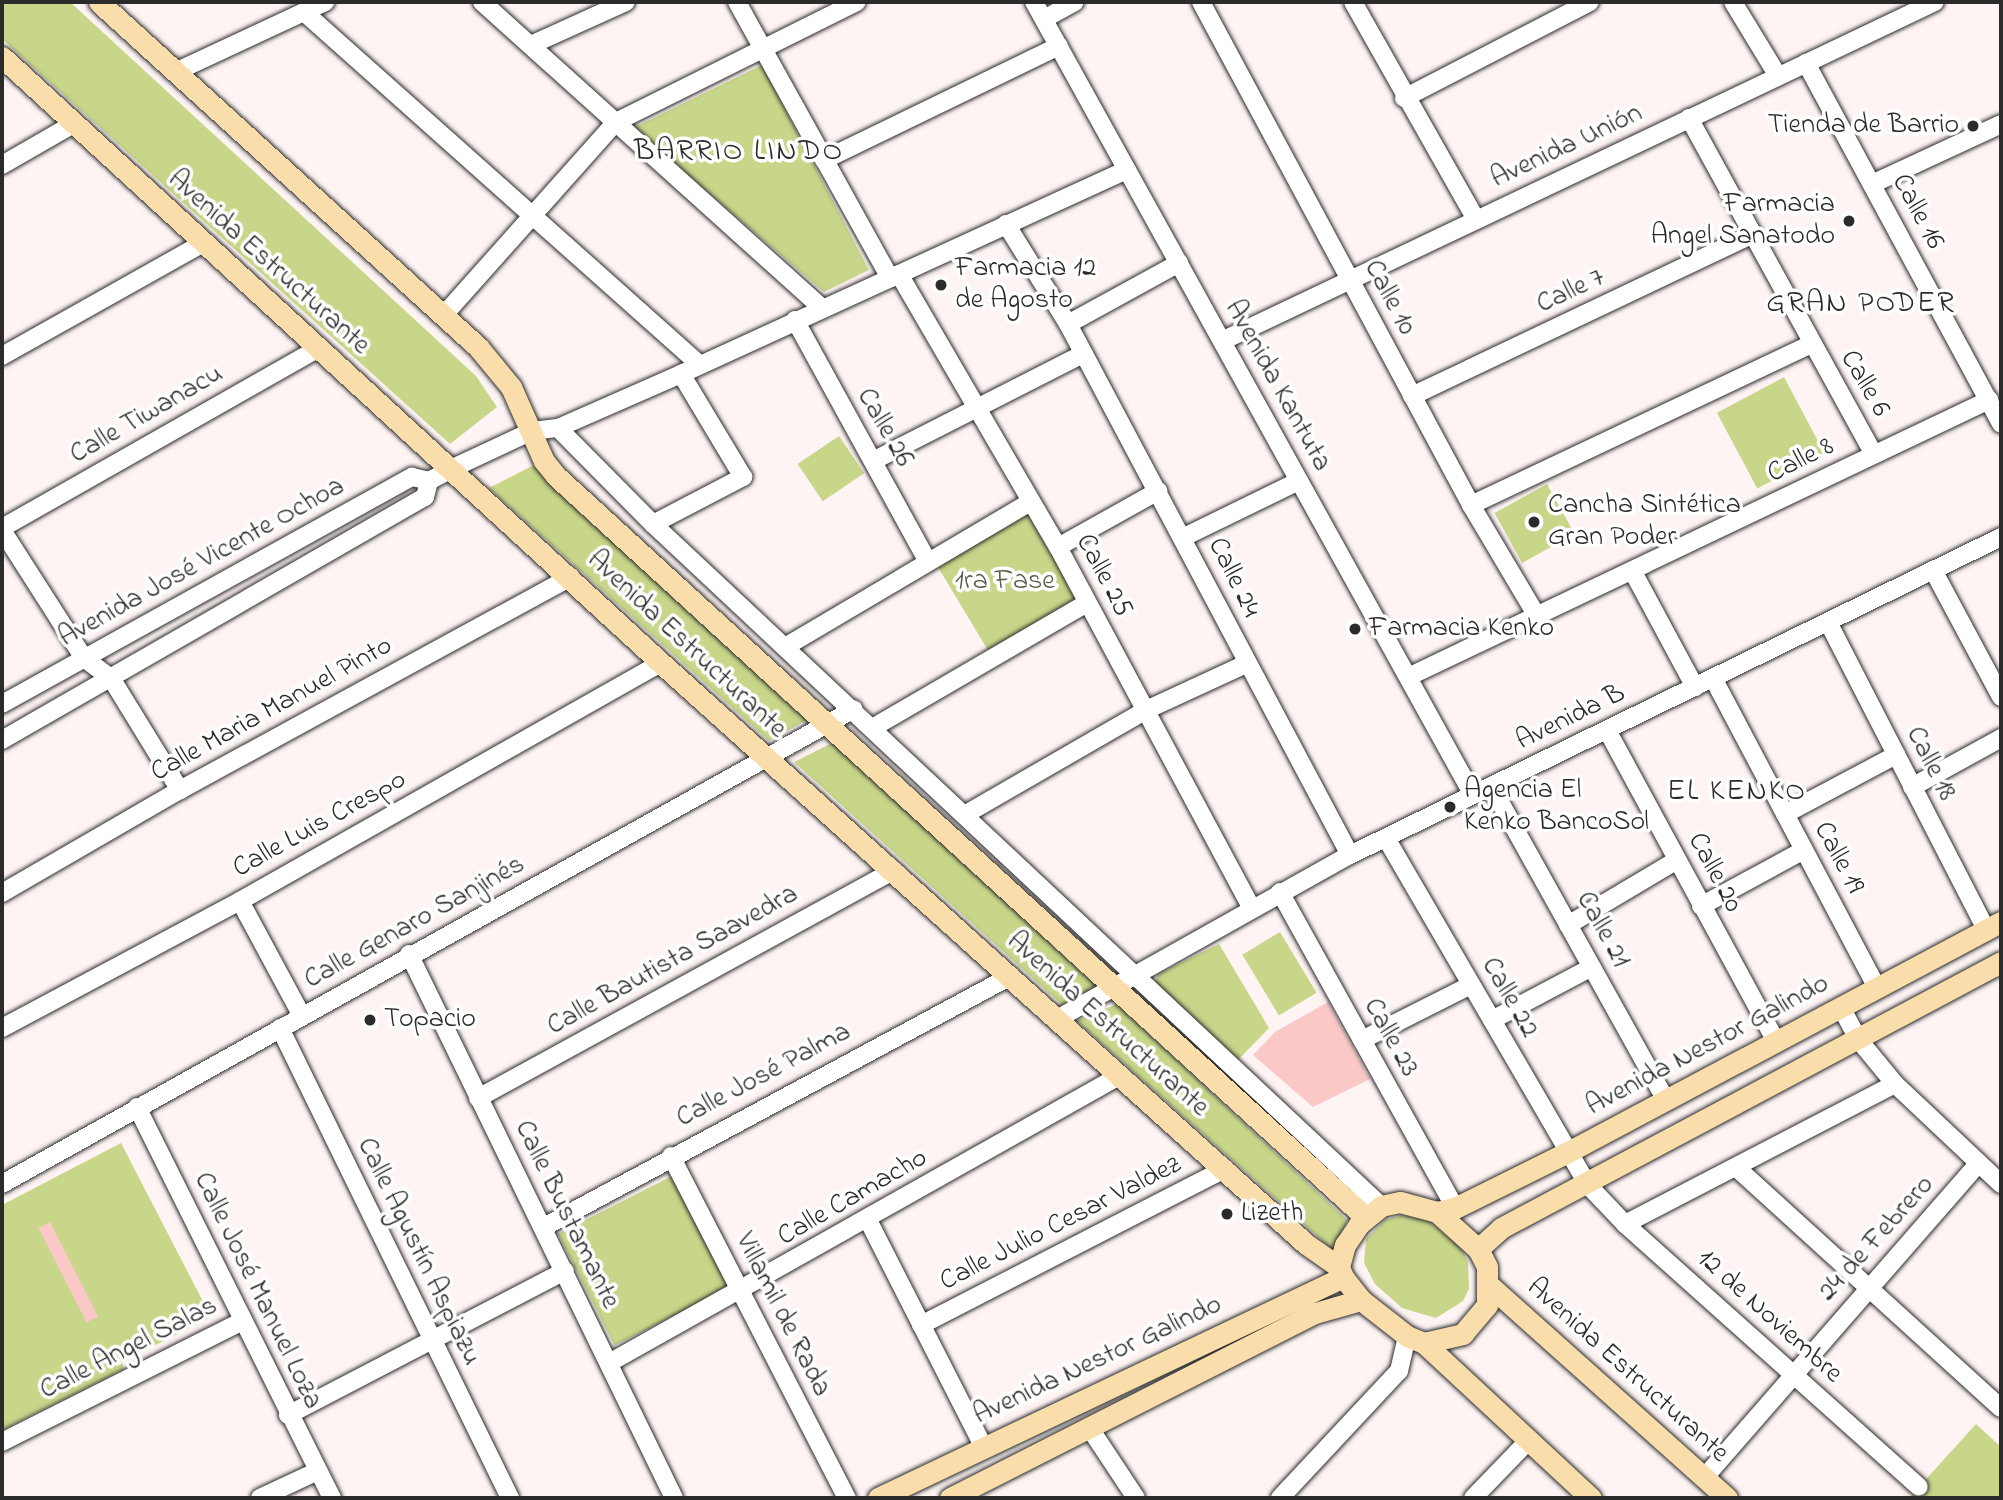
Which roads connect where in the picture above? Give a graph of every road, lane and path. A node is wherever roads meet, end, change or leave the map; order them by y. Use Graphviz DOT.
graph roads {
  1 [pos="99,2"];
  2 [pos="325,2"];
  3 [pos="482,2"];
  4 [pos="626,2"];
  5 [pos="737,2"];
  6 [pos="857,2"];
  7 [pos="1034,2"];
  8 [pos="1076,2"];
  9 [pos="1201,2"];
  10 [pos="1353,2"];
  11 [pos="1590,2"];
  12 [pos="1732,2"];
  13 [pos="1935,2"];
  14 [pos="304,12"];
  15 [pos="1044,19"];
  16 [pos="531,45"];
  17 [pos="1059,46"];
  18 [pos="764,48"];
  19 [pos="2,57"];
  20 [pos="1806,63"];
  21 [pos="175,72"];
  22 [pos="1778,76"];
  23 [pos="1404,98"];
  24 [pos="1689,118"];
  25 [pos="616,122"];
  26 [pos="75,123"];
  27 [pos="2001,125"];
  28 [pos="824,160"];
  29 [pos="2,165"];
  30 [pos="1128,170"];
  31 [pos="1872,184"];
  32 [pos="529,215"];
  33 [pos="1476,219"];
  34 [pos="1006,224"];
  35 [pos="1753,234"];
  36 [pos="202,243"];
  37 [pos="1179,263"];
  38 [pos="895,276"];
  39 [pos="1349,279"];
  40 [pos="822,308"];
  41 [pos="443,316"];
  42 [pos="795,320"];
  43 [pos="1068,324"];
  44 [pos="1222,341"];
  45 [pos="1811,344"];
  46 [pos="319,348"];
  47 [pos="1083,354"];
  48 [pos="2,356"];
  49 [pos="700,365"];
  50 [pos="681,374"];
  51 [pos="1412,396"];
  52 [pos="1989,400"];
  53 [pos="975,408"];
  54 [pos="2001,424"];
  55 [pos="558,428"];
  56 [pos="532,431"];
  57 [pos="1874,454"];
  58 [pos="873,461"];
  59 [pos="453,468"];
  60 [pos="429,481"];
  61 [pos="1299,481"];
  62 [pos="1158,491"];
  63 [pos="1030,502"];
  64 [pos="1471,505"];
  65 [pos="653,524"];
  66 [pos="2,529"];
  67 [pos="1184,537"];
  68 [pos="2001,537"];
  69 [pos="1058,547"];
  70 [pos="928,562"];
  71 [pos="1933,570"];
  72 [pos="1633,572"];
  73 [pos="571,577"];
  74 [pos="1087,603"];
  75 [pos="1537,616"];
  76 [pos="1828,622"];
  77 [pos="785,647"];
  78 [pos="84,658"];
  79 [pos="662,663"];
  80 [pos="1247,664"];
  81 [pos="1408,677"];
  82 [pos="111,678"];
  83 [pos="1713,678"];
  84 [pos="1695,687"];
  85 [pos="2001,695"];
  86 [pos="2,704"];
  87 [pos="854,709"];
  88 [pos="1146,710"];
  89 [pos="830,724"];
  90 [pos="874,727"];
  91 [pos="1607,730"];
  92 [pos="2001,738"];
  93 [pos="2,740"];
  94 [pos="1896,755"];
  95 [pos="768,759"];
  96 [pos="1491,786"];
  97 [pos="1912,787"];
  98 [pos="180,789"];
  99 [pos="1473,795"];
  100 [pos="966,814"];
  101 [pos="1785,814"];
  102 [pos="1386,838"];
  103 [pos="1804,850"];
  104 [pos="1350,855"];
  105 [pos="1677,860"];
  106 [pos="894,870"];
  107 [pos="1280,892"];
  108 [pos="2,893"];
  109 [pos="240,901"];
  110 [pos="1702,906"];
  111 [pos="1251,907"];
  112 [pos="1569,925"];
  113 [pos="1993,926"];
  114 [pos="409,954"];
  115 [pos="2001,962"];
  116 [pos="1592,967"];
  117 [pos="1011,976"];
  118 [pos="1123,979"];
  119 [pos="1471,985"];
  120 [pos="1877,988"];
  121 [pos="1840,1007"];
  122 [pos="302,1016"];
  123 [pos="1059,1018"];
  124 [pos="1492,1020"];
  125 [pos="2,1028"];
  126 [pos="280,1028"];
  127 [pos="1362,1040"];
  128 [pos="1858,1040"];
  129 [pos="1776,1041"];
  130 [pos="1121,1075"];
  131 [pos="1895,1084"];
  132 [pos="478,1098"];
  133 [pos="1666,1100"];
  134 [pos="137,1107"];
  135 [pos="1568,1152"];
  136 [pos="671,1156"];
  137 [pos="1979,1163"];
  138 [pos="1225,1169"];
  139 [pos="1738,1169"];
  140 [pos="2,1184"];
  141 [pos="1587,1184"];
  142 [pos="2001,1184"];
  143 [pos="1446,1210"];
  144 [pos="1373,1212"];
  145 [pos="868,1220"];
  146 [pos="1625,1224"];
  147 [pos="544,1227"];
  148 [pos="1478,1249"];
  149 [pos="565,1270"];
  150 [pos="1341,1272"];
  151 [pos="1490,1286"];
  152 [pos="1869,1286"];
  153 [pos="740,1293"];
  154 [pos="1361,1300"];
  155 [pos="243,1321"];
  156 [pos="921,1325"];
  157 [pos="433,1340"];
  158 [pos="1415,1340"];
  159 [pos="609,1363"];
  160 [pos="1794,1374"];
  161 [pos="2001,1408"];
  162 [pos="288,1415"];
  163 [pos="1089,1427"];
  164 [pos="1528,1441"];
  165 [pos="2,1442"];
  166 [pos="983,1446"];
  167 [pos="318,1471"];
  168 [pos="1704,1478"];
  169 [pos="1919,1487"];
  170 [pos="260,1498"];
  171 [pos="332,1498"];
  172 [pos="510,1498"];
  173 [pos="674,1498"];
  174 [pos="847,1498"];
  175 [pos="878,1498"];
  176 [pos="950,1498"];
  177 [pos="1136,1498"];
  178 [pos="1280,1498"];
  179 [pos="1473,1498"];
  180 [pos="1591,1498"];
  181 [pos="1727,1498"];
  1 -- 21 [label="main road, Avenida Estructurante"];
  2 -- 14 [label="street"];
  3 -- 16 [label="street"];
  4 -- 16 [label="street"];
  5 -- 18 [label="street, Calle 25"];
  6 -- 18 [label="street"];
  7 -- 15 [label="street, Avenida Kantuta"];
  8 -- 15 [label="street"];
  9 -- 39 [label="street, Calle 10"];
  10 -- 23 [label="street"];
  11 -- 23 [label="street"];
  12 -- 22 [label="street"];
  13 -- 20 [label="street, Avenida Unión"];
  14 -- 21 [label="street"];
  14 -- 32 [label="street"];
  15 -- 17 [label="street, Avenida Kantuta"];
  16 -- 25 [label="street"];
  17 -- 28 [label="street"];
  17 -- 30 [label="street, Avenida Kantuta"];
  18 -- 25 [label="street"];
  18 -- 28 [label="street, Calle 25"];
  19 -- 26 [label="main road, Avenida Estructurante"];
  20 -- 22 [label="street, Avenida Unión"];
  20 -- 31 [label="street, Calle 16"];
  21 -- 41 [label="main road, Avenida Estructurante"];
  22 -- 24 [label="street, Avenida Unión"];
  23 -- 33 [label="street"];
  24 -- 33 [label="street, Avenida Unión"];
  24 -- 35 [label="street, Calle 6"];
  25 -- 32 [label="street"];
  25 -- 40 [label="street"];
  26 -- 29 [label="street"];
  26 -- 36 [label="main road, Avenida Estructurante"];
  27 -- 31 [label="street"];
  28 -- 38 [label="street, Calle 25"];
  30 -- 34 [label="street"];
  30 -- 37 [label="street, Avenida Kantuta"];
  31 -- 52 [label="street, Calle 16"];
  32 -- 41 [label="street"];
  32 -- 49 [label="street"];
  33 -- 39 [label="street, Avenida Unión"];
  34 -- 38 [label="street"];
  34 -- 43 [label="street, Calle 24"];
  35 -- 45 [label="street, Calle 6"];
  35 -- 51 [label="street, Calle 7"];
  36 -- 46 [label="main road, Avenida Estructurante"];
  36 -- 48 [label="street"];
  37 -- 43 [label="street"];
  37 -- 44 [label="street, Avenida Kantuta"];
  38 -- 40 [label="street"];
  38 -- 53 [label="street, Calle 25"];
  39 -- 44 [label="street, Avenida Unión"];
  39 -- 51 [label="street, Calle 10"];
  40 -- 42 [label="street"];
  41 -- 56 [label="main road, Avenida Estructurante"];
  42 -- 49 [label="street"];
  42 -- 58 [label="street, Calle 26"];
  43 -- 47 [label="street, Calle 24"];
  44 -- 61 [label="street, Avenida Kantuta"];
  45 -- 57 [label="street, Calle 6"];
  45 -- 64 [label="street"];
  46 -- 59 [label="main road, Avenida Estructurante"];
  46 -- 66 [label="street, Calle Tiwanacu"];
  47 -- 53 [label="street"];
  47 -- 62 [label="street, Calle 24"];
  49 -- 50 [label="street"];
  50 -- 55 [label="street"];
  50 -- 65 [label="street"];
  51 -- 64 [label="street, Calle 10"];
  52 -- 54 [label="street, Calle 16"];
  52 -- 57 [label="street, Calle 8"];
  53 -- 58 [label="street"];
  53 -- 63 [label="street, Calle 25"];
  55 -- 56 [label="street"];
  55 -- 65 [label="street, Avenida Estructurante"];
  56 -- 59 [label="street"];
  56 -- 89 [label="main road, Avenida Estructurante"];
  57 -- 72 [label="street, Calle 8"];
  58 -- 70 [label="street, Calle 26"];
  59 -- 60 [label="street"];
  59 -- 73 [label="main road, Avenida Estructurante"];
  60 -- 78 [label="street, Avenida José Vicente Ochoa"];
  60 -- 82 [label="street"];
  61 -- 67 [label="street"];
  61 -- 81 [label="street, Avenida Kantuta"];
  62 -- 67 [label="street, Calle 24"];
  62 -- 69 [label="street"];
  63 -- 69 [label="street, Calle 25"];
  63 -- 70 [label="street"];
  64 -- 75 [label="street, Calle 10"];
  65 -- 77 [label="street, Avenida Estructurante"];
  66 -- 78 [label="street"];
  67 -- 80 [label="street, Calle 24"];
  68 -- 71 [label="street, Avenida B"];
  69 -- 74 [label="street, Calle 25"];
  70 -- 77 [label="street"];
  71 -- 76 [label="street, Avenida B"];
  71 -- 85 [label="street"];
  72 -- 75 [label="street, Calle 8"];
  72 -- 84 [label="street"];
  73 -- 79 [label="main road, Avenida Estructurante"];
  73 -- 98 [label="street, Calle Maria Manuel Pinto"];
  74 -- 88 [label="street, Calle 25"];
  74 -- 90 [label="street"];
  75 -- 81 [label="street, Calle 8"];
  76 -- 83 [label="street, Avenida B"];
  76 -- 94 [label="street, Calle 18"];
  77 -- 87 [label="street, Avenida Estructurante"];
  78 -- 82 [label="street"];
  78 -- 86 [label="street, Avenida José Vicente Ochoa"];
  79 -- 95 [label="main road, Avenida Estructurante"];
  79 -- 109 [label="street, Calle Luis Crespo"];
  80 -- 88 [label="street"];
  80 -- 104 [label="street, Calle 24"];
  81 -- 99 [label="street, Avenida Kantuta"];
  82 -- 93 [label="street"];
  82 -- 98 [label="street"];
  83 -- 84 [label="street, Avenida B"];
  83 -- 101 [label="street, Calle 19"];
  84 -- 91 [label="street, Avenida B"];
  87 -- 89 [label="street, Calle Genaro Sanjinés"];
  87 -- 90 [label="street, Avenida Estructurante"];
  88 -- 100 [label="street"];
  88 -- 111 [label="street, Calle 25"];
  89 -- 95 [label="street, Calle Genaro Sanjinés"];
  89 -- 118 [label="main road, Avenida Estructurante"];
  90 -- 100 [label="street, Avenida Estructurante"];
  91 -- 96 [label="street, Avenida B"];
  91 -- 105 [label="street, Calle 20"];
  92 -- 97 [label="street"];
  94 -- 97 [label="street, Calle 18"];
  94 -- 101 [label="street"];
  95 -- 106 [label="main road, Avenida Estructurante"];
  95 -- 114 [label="street, Calle Genaro Sanjinés"];
  96 -- 99 [label="street, Avenida B"];
  96 -- 112 [label="street, Calle 21"];
  97 -- 113 [label="street, Calle 18"];
  98 -- 108 [label="street, Calle Maria Manuel Pinto"];
  99 -- 102 [label="street, Avenida B"];
  100 -- 118 [label="street, Avenida Estructurante"];
  101 -- 103 [label="street, Calle 19"];
  102 -- 104 [label="street, Avenida B"];
  102 -- 119 [label="street, Calle 22"];
  103 -- 110 [label="street"];
  103 -- 120 [label="street, Calle 19"];
  104 -- 107 [label="street, Avenida B"];
  105 -- 110 [label="street, Calle 20"];
  105 -- 112 [label="street"];
  106 -- 117 [label="main road, Avenida Estructurante"];
  106 -- 132 [label="street, Calle Bautista Saavedra"];
  107 -- 111 [label="street, Avenida B"];
  107 -- 127 [label="street, Calle 23"];
  109 -- 122 [label="street"];
  109 -- 125 [label="street, Calle Luis Crespo"];
  110 -- 129 [label="street, Calle 20"];
  111 -- 118 [label="street, Avenida B"];
  112 -- 116 [label="street, Calle 21"];
  113 -- 120 [label="main road, Avenida Nestor Galindo"];
  114 -- 122 [label="street, Calle Genaro Sanjinés"];
  114 -- 132 [label="street, Calle Bustamante"];
  115 -- 128 [label="main road"];
  116 -- 124 [label="street"];
  116 -- 133 [label="street, Calle 21"];
  117 -- 123 [label="main road, Avenida Estructurante"];
  117 -- 136 [label="street, Calle José Palma"];
  118 -- 123 [label="street, Avenida B"];
  118 -- 144 [label="main road, Avenida Estructurante"];
  119 -- 124 [label="street, Calle 22"];
  119 -- 127 [label="street"];
  120 -- 121 [label="main road, Avenida Nestor Galindo"];
  121 -- 128 [label="street"];
  121 -- 129 [label="main road, Avenida Nestor Galindo"];
  122 -- 126 [label="street, Calle Genaro Sanjinés"];
  123 -- 130 [label="main road, Avenida Estructurante"];
  124 -- 135 [label="street, Calle 22"];
  126 -- 134 [label="street, Calle Genaro Sanjinés"];
  126 -- 157 [label="street, Calle Agustín Aspiazu"];
  127 -- 143 [label="street, Calle 23"];
  128 -- 131 [label="street"];
  128 -- 141 [label="main road"];
  129 -- 133 [label="main road, Avenida Nestor Galindo"];
  130 -- 138 [label="main road, Avenida Estructurante"];
  130 -- 145 [label="street, Calle Camacho"];
  131 -- 137 [label="street"];
  131 -- 139 [label="street"];
  132 -- 147 [label="street, Calle Bustamante"];
  133 -- 135 [label="main road, Avenida Nestor Galindo"];
  134 -- 140 [label="street, Calle Genaro Sanjinés"];
  134 -- 155 [label="street, Calle José Manuel Loza"];
  135 -- 141 [label="street, Calle 22"];
  135 -- 143 [label="main road, Avenida Nestor Galindo"];
  136 -- 147 [label="street, Calle José Palma"];
  136 -- 153 [label="street, Villamil de Rada"];
  137 -- 142 [label="street"];
  137 -- 152 [label="street, 24 de Febrero"];
  138 -- 150 [label="main road, Avenida Estructurante"];
  138 -- 156 [label="street, Calle Julio Cesar Valdez"];
  139 -- 146 [label="street"];
  139 -- 152 [label="street"];
  141 -- 146 [label="street, 12 de Noviembre"];
  141 -- 148 [label="main road"];
  143 -- 144 [label="main road"];
  143 -- 148 [label="main road"];
  144 -- 150 [label="main road"];
  145 -- 153 [label="street, Calle Camacho"];
  145 -- 156 [label="street"];
  146 -- 160 [label="street, 12 de Noviembre"];
  147 -- 149 [label="street, Calle Bustamante"];
  148 -- 151 [label="main road"];
  149 -- 157 [label="street"];
  149 -- 159 [label="street, Calle Bustamante"];
  150 -- 154 [label="main road"];
  150 -- 166 [label="main road, Avenida Nestor Galindo"];
  151 -- 158 [label="main road"];
  151 -- 168 [label="main road, Avenida Estructurante"];
  152 -- 160 [label="street, 24 de Febrero"];
  152 -- 161 [label="street"];
  153 -- 159 [label="street, Calle Camacho"];
  153 -- 174 [label="street, Villamil de Rada"];
  154 -- 158 [label="main road"];
  154 -- 163 [label="main road, Avenida Nestor Galindo"];
  155 -- 162 [label="street, Calle José Manuel Loza"];
  155 -- 165 [label="street, Calle Angel Salas"];
  156 -- 166 [label="street"];
  157 -- 162 [label="street"];
  157 -- 172 [label="street, Calle Agustín Aspiazu"];
  158 -- 164 [label="main road"];
  158 -- 178 [label="street"];
  159 -- 173 [label="street, Calle Bustamante"];
  160 -- 168 [label="street, 24 de Febrero"];
  160 -- 169 [label="street, 12 de Noviembre"];
  162 -- 167 [label="street, Calle José Manuel Loza"];
  163 -- 176 [label="main road, Avenida Nestor Galindo"];
  163 -- 177 [label="street"];
  164 -- 179 [label="street"];
  164 -- 180 [label="main road"];
  166 -- 175 [label="main road, Avenida Nestor Galindo"];
  167 -- 170 [label="street"];
  167 -- 171 [label="street, Calle José Manuel Loza"];
  168 -- 181 [label="main road, Avenida Estructurante"];
}
